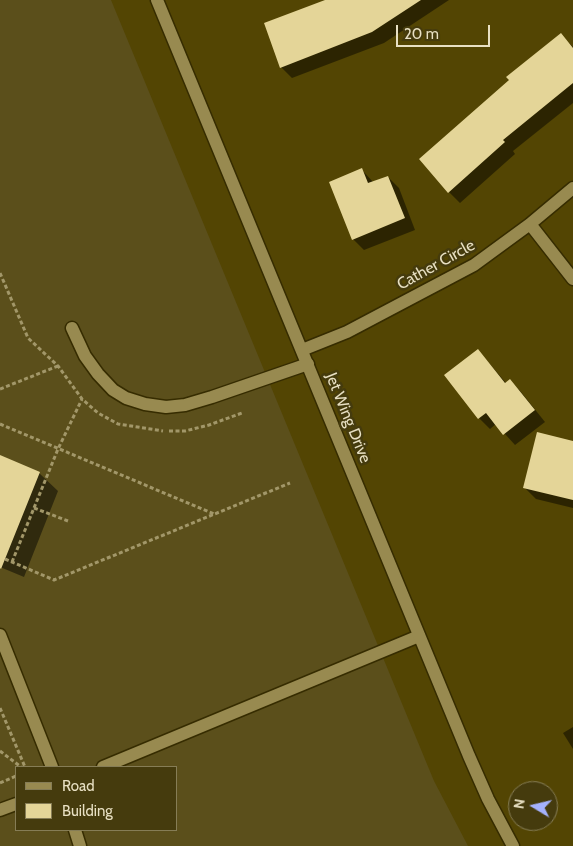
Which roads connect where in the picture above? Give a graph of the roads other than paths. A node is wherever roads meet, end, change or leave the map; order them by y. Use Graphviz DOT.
graph roads {
  1 [pos="157,0"];
  2 [pos="573,188"];
  3 [pos="530,224"];
  4 [pos="573,279"];
  5 [pos="72,328"];
  6 [pos="302,350"];
  7 [pos="308,364"];
  8 [pos="0,635"];
  9 [pos="419,636"];
  10 [pos="52,766"];
  11 [pos="105,766"];
  12 [pos="15,804"];
  13 [pos="0,810"];
  14 [pos="74,831"];
  15 [pos="80,846"];
  16 [pos="513,846"];
  1 -- 6 [label="main road, Jet Wing Drive"];
  2 -- 3 [label="main road, Cather Circle"];
  3 -- 4 [label="main road"];
  3 -- 6 [label="main road, Cather Circle"];
  5 -- 7 [label="main road"];
  6 -- 7 [label="main road, Jet Wing Drive"];
  7 -- 9 [label="main road, Jet Wing Drive"];
  8 -- 10 [label="main road"];
  9 -- 11 [label="main road"];
  9 -- 16 [label="main road, Jet Wing Drive"];
  12 -- 13 [label="main road"];
  14 -- 15 [label="main road"];
}
